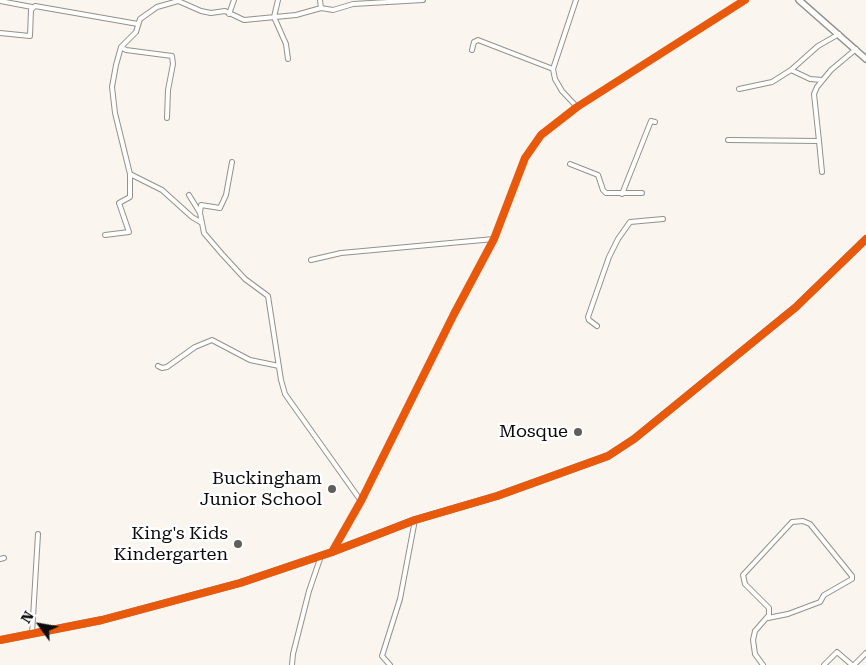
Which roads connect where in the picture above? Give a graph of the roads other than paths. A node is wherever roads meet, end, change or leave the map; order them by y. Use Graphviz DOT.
graph roads {
  1 [pos="177,0"];
  2 [pos="234,0"];
  3 [pos="278,0"];
  4 [pos="320,0"];
  5 [pos="423,0"];
  6 [pos="576,0"];
  7 [pos="745,0"];
  8 [pos="798,0"];
  9 [pos="0,1"];
  10 [pos="32,7"];
  11 [pos="321,8"];
  12 [pos="229,14"];
  13 [pos="274,17"];
  14 [pos="138,24"];
  15 [pos="0,33"];
  16 [pos="839,34"];
  17 [pos="121,47"];
  18 [pos="856,48"];
  19 [pos="472,50"];
  20 [pos="288,59"];
  21 [pos="866,59"];
  22 [pos="554,69"];
  23 [pos="791,70"];
  24 [pos="822,80"];
  25 [pos="739,89"];
  26 [pos="577,107"];
  27 [pos="167,118"];
  28 [pos="655,122"];
  29 [pos="728,140"];
  30 [pos="819,141"];
  31 [pos="232,162"];
  32 [pos="570,164"];
  33 [pos="822,172"];
  34 [pos="130,174"];
  35 [pos="622,194"];
  36 [pos="642,194"];
  37 [pos="189,195"];
  38 [pos="200,213"];
  39 [pos="663,219"];
  40 [pos="202,223"];
  41 [pos="105,235"];
  42 [pos="494,240"];
  43 [pos="866,240"];
  44 [pos="311,260"];
  45 [pos="597,326"];
  46 [pos="158,366"];
  47 [pos="279,366"];
  48 [pos="361,501"];
  49 [pos="414,520"];
  50 [pos="38,534"];
  51 [pos="332,552"];
  52 [pos="321,556"];
  53 [pos="768,618"];
  54 [pos="32,634"];
  55 [pos="0,640"];
  56 [pos="866,653"];
  57 [pos="292,665"];
  58 [pos="390,665"];
  59 [pos="763,665"];
  60 [pos="824,665"];
  61 [pos="853,665"];
  1 -- 12 [label="street"];
  1 -- 14 [label="street"];
  2 -- 12 [label="street"];
  3 -- 13 [label="street"];
  4 -- 11 [label="street"];
  5 -- 11 [label="street"];
  6 -- 22 [label="street"];
  7 -- 26 [label="street"];
  8 -- 16 [label="street"];
  9 -- 10 [label="street"];
  10 -- 14 [label="street"];
  10 -- 15 [label="street"];
  11 -- 13 [label="street"];
  12 -- 13 [label="street"];
  13 -- 20 [label="street"];
  14 -- 17 [label="street"];
  16 -- 18 [label="street"];
  16 -- 23 [label="street"];
  17 -- 27 [label="street"];
  17 -- 34 [label="street"];
  18 -- 21 [label="street"];
  18 -- 24 [label="street"];
  19 -- 22 [label="street"];
  22 -- 26 [label="street"];
  23 -- 24 [label="street"];
  23 -- 25 [label="street"];
  24 -- 30 [label="street"];
  26 -- 42 [label="street"];
  28 -- 35 [label="street"];
  29 -- 30 [label="street"];
  30 -- 33 [label="street"];
  31 -- 38 [label="street"];
  32 -- 35 [label="street"];
  34 -- 40 [label="street"];
  34 -- 41 [label="street"];
  35 -- 36 [label="street"];
  37 -- 38 [label="street"];
  38 -- 40 [label="street"];
  39 -- 45 [label="street"];
  40 -- 47 [label="street"];
  42 -- 44 [label="street"];
  42 -- 48 [label="street"];
  43 -- 49 [label="street"];
  46 -- 47 [label="street"];
  47 -- 48 [label="street"];
  48 -- 51 [label="street"];
  49 -- 51 [label="street"];
  49 -- 58 [label="street"];
  50 -- 54 [label="street"];
  51 -- 52 [label="street"];
  52 -- 54 [label="street"];
  52 -- 57 [label="street"];
  53 -- 53 [label="street"];
  53 -- 59 [label="street"];
  54 -- 55 [label="street"];
  56 -- 61 [label="street"];
  60 -- 61 [label="street"];
}
